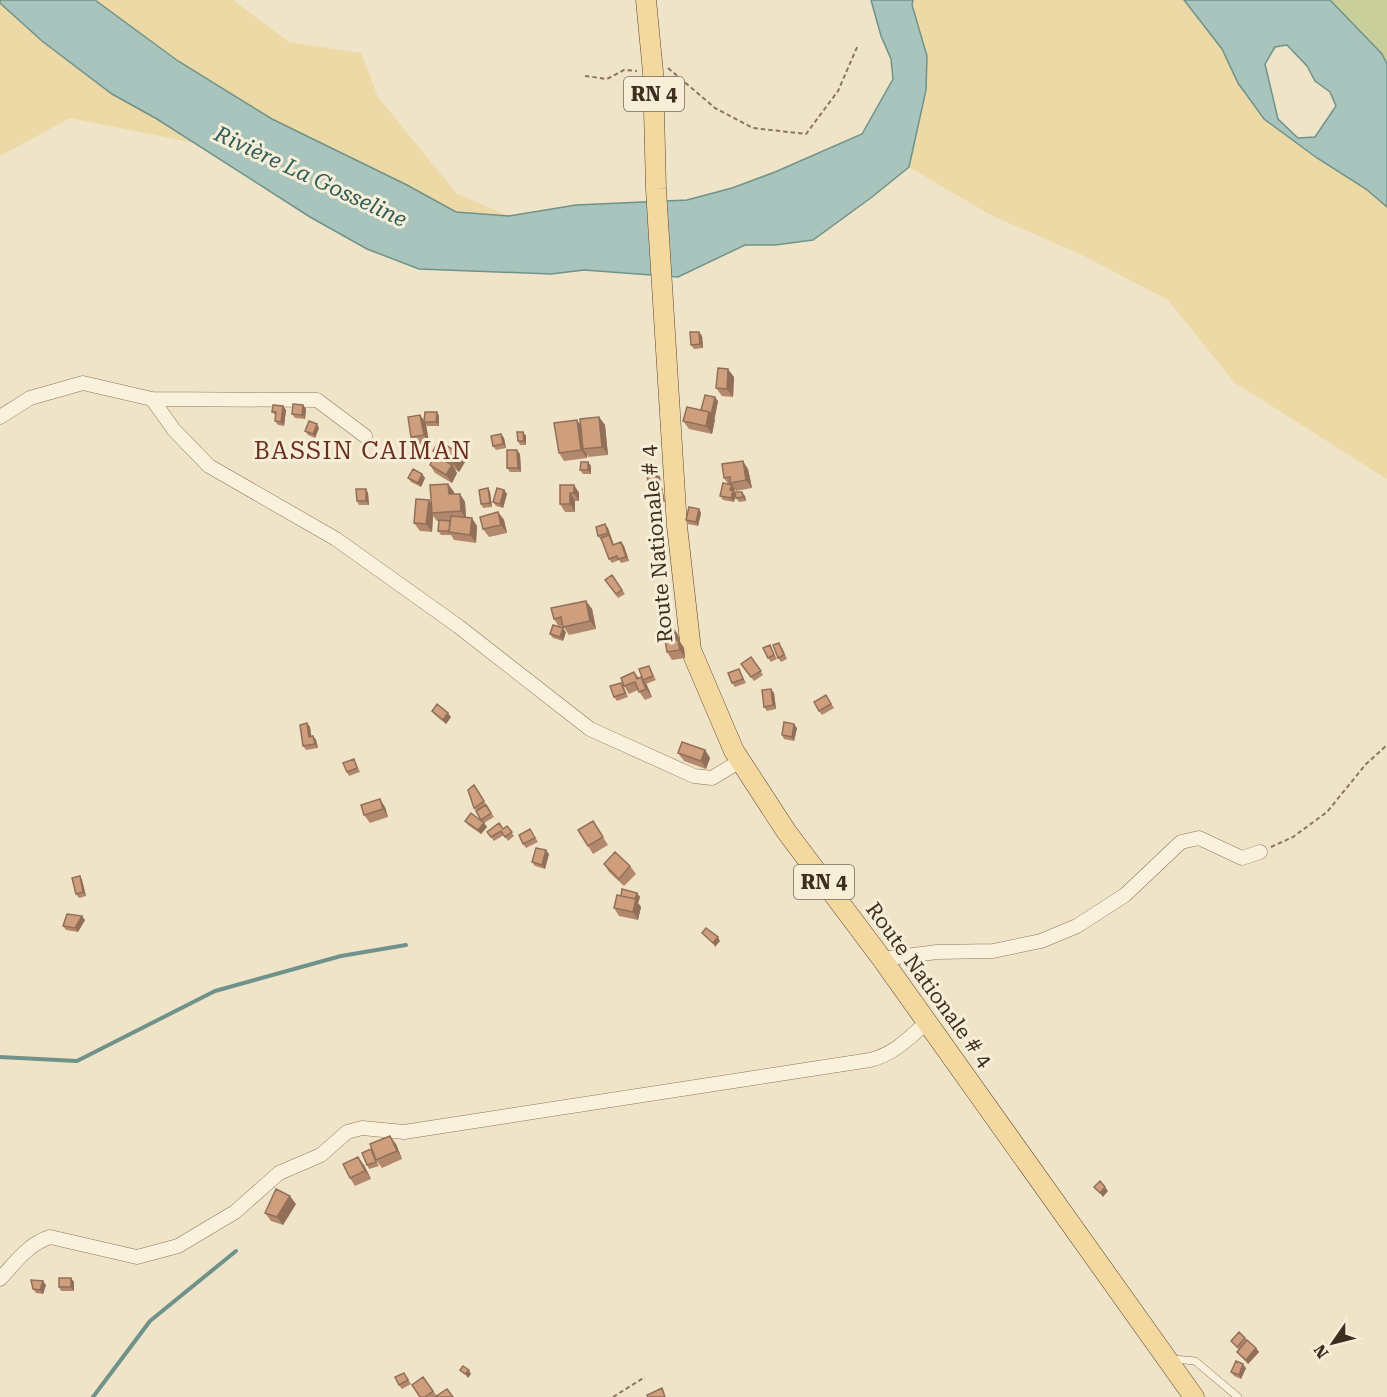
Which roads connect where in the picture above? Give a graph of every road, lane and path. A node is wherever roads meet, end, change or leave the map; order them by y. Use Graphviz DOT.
graph roads {
  1 [pos="646,0"];
  2 [pos="858,45"];
  3 [pos="652,62"];
  4 [pos="585,76"];
  5 [pos="152,399"];
  6 [pos="0,417"];
  7 [pos="365,436"];
  8 [pos="1387,745"];
  9 [pos="740,760"];
  10 [pos="1260,852"];
  11 [pos="882,959"];
  12 [pos="926,1023"];
  13 [pos="0,1279"];
  14 [pos="1168,1359"];
  15 [pos="645,1377"];
  16 [pos="613,1397"];
  17 [pos="1194,1397"];
  18 [pos="1238,1397"];
  1 -- 3 [label="main road, Route Nationale # 4 / RN 4"];
  2 -- 3 [label="path"];
  3 -- 4 [label="path"];
  3 -- 9 [label="main road, Route Nationale # 4 / RN 4"];
  5 -- 6 [label="street"];
  5 -- 7 [label="street"];
  5 -- 9 [label="street"];
  8 -- 10 [label="path"];
  9 -- 11 [label="main road, Route Nationale # 4 / RN 4"];
  10 -- 11 [label="street"];
  11 -- 12 [label="main road, Route Nationale # 4 / RN 4"];
  12 -- 13 [label="street"];
  12 -- 14 [label="main road, Route Nationale # 4 / RN 4"];
  14 -- 17 [label="main road, Route Nationale # 4 / RN 4"];
  14 -- 18 [label="lane"];
  15 -- 16 [label="path"];
}
